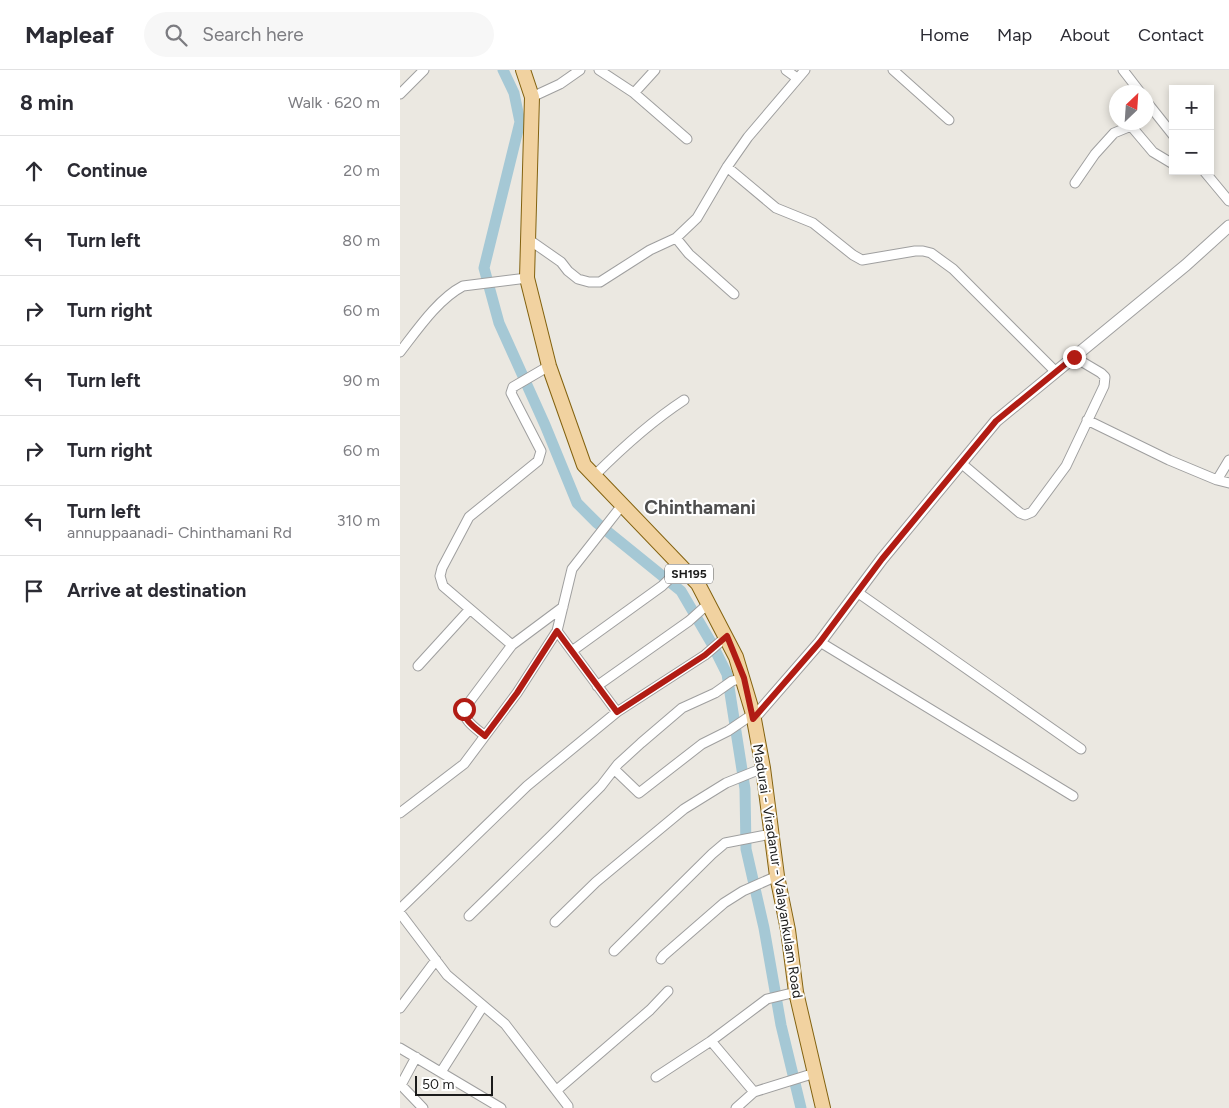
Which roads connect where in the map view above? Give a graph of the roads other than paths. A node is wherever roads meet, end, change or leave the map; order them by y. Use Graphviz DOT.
graph roads {
  1 [pos="424,70"];
  2 [pos="524,70"];
  3 [pos="580,70"];
  4 [pos="599,70"];
  5 [pos="655,70"];
  6 [pos="786,70"];
  7 [pos="805,70"];
  8 [pos="893,70"];
  9 [pos="1123,70"];
  10 [pos="797,78"];
  11 [pos="1135,85"];
  12 [pos="634,93"];
  13 [pos="400,94"];
  14 [pos="532,97"];
  15 [pos="1154,111"];
  16 [pos="949,120"];
  17 [pos="1169,130"];
  18 [pos="687,139"];
  19 [pos="1169,162"];
  20 [pos="726,167"];
  21 [pos="1207,175"];
  22 [pos="1075,183"];
  23 [pos="1229,201"];
  24 [pos="1229,226"];
  25 [pos="676,238"];
  26 [pos="528,239"];
  27 [pos="520,278"];
  28 [pos="734,294"];
  29 [pos="400,352"];
  30 [pos="1074,357"];
  31 [pos="549,366"];
  32 [pos="1056,372"];
  33 [pos="684,400"];
  34 [pos="1087,420"];
  35 [pos="1229,460"];
  36 [pos="961,463"];
  37 [pos="595,475"];
  38 [pos="1217,480"];
  39 [pos="1229,483"];
  40 [pos="623,504"];
  41 [pos="678,572"];
  42 [pos="857,592"];
  43 [pos="563,607"];
  44 [pos="704,608"];
  45 [pos="470,609"];
  46 [pos="557,631"];
  47 [pos="723,640"];
  48 [pos="820,642"];
  49 [pos="512,645"];
  50 [pos="572,651"];
  51 [pos="418,666"];
  52 [pos="738,680"];
  53 [pos="598,686"];
  54 [pos="617,712"];
  55 [pos="749,718"];
  56 [pos="485,736"];
  57 [pos="1081,749"];
  58 [pos="614,769"];
  59 [pos="758,770"];
  60 [pos="1073,796"];
  61 [pos="400,813"];
  62 [pos="771,834"];
  63 [pos="777,876"];
  64 [pos="400,909"];
  65 [pos="400,914"];
  66 [pos="469,916"];
  67 [pos="554,922"];
  68 [pos="614,951"];
  69 [pos="661,959"];
  70 [pos="436,960"];
  71 [pos="668,991"];
  72 [pos="796,992"];
  73 [pos="483,1006"];
  74 [pos="400,1008"];
  75 [pos="711,1041"];
  76 [pos="400,1048"];
  77 [pos="416,1057"];
  78 [pos="442,1072"];
  79 [pos="815,1073"];
  80 [pos="656,1078"];
  81 [pos="557,1090"];
  82 [pos="754,1092"];
  83 [pos="423,1108"];
  84 [pos="501,1108"];
  85 [pos="568,1108"];
  86 [pos="736,1108"];
  87 [pos="822,1108"];
  1 -- 13 [label="street"];
  2 -- 14 [label="main road, Madurai - Viradanur - Valayankulam Road / SH195"];
  3 -- 14 [label="street"];
  4 -- 12 [label="street"];
  5 -- 12 [label="street"];
  6 -- 10 [label="street"];
  7 -- 10 [label="street"];
  8 -- 16 [label="street"];
  9 -- 11 [label="street"];
  10 -- 20 [label="street"];
  12 -- 18 [label="street"];
  14 -- 26 [label="main road, Madurai - Viradanur - Valayankulam Road / SH195"];
  15 -- 17 [label="street"];
  19 -- 22 [label="street"];
  20 -- 25 [label="street"];
  20 -- 32 [label="street"];
  21 -- 23 [label="street"];
  24 -- 30 [label="street"];
  25 -- 26 [label="street"];
  25 -- 28 [label="street"];
  26 -- 27 [label="main road, Madurai - Viradanur - Valayankulam Road / SH195"];
  27 -- 29 [label="street"];
  27 -- 31 [label="main road, Madurai - Viradanur - Valayankulam Road / SH195"];
  30 -- 32 [label="street"];
  30 -- 34 [label="street"];
  31 -- 37 [label="main road, Madurai - Viradanur - Valayankulam Road / SH195"];
  31 -- 45 [label="street"];
  32 -- 36 [label="street"];
  33 -- 37 [label="street"];
  34 -- 36 [label="street"];
  34 -- 38 [label="street"];
  35 -- 38 [label="street"];
  36 -- 42 [label="street"];
  37 -- 40 [label="main road, Madurai - Viradanur - Valayankulam Road / SH195"];
  38 -- 39 [label="street"];
  40 -- 41 [label="main road, Madurai - Viradanur - Valayankulam Road / SH195"];
  40 -- 43 [label="street"];
  41 -- 44 [label="main road, Madurai - Viradanur - Valayankulam Road / SH195"];
  41 -- 50 [label="street"];
  42 -- 48 [label="street"];
  42 -- 57 [label="street"];
  43 -- 46 [label="street"];
  43 -- 49 [label="street"];
  44 -- 47 [label="main road, Madurai - Viradanur - Valayankulam Road / SH195"];
  44 -- 53 [label="street"];
  45 -- 49 [label="street"];
  45 -- 51 [label="street"];
  46 -- 50 [label="street"];
  46 -- 56 [label="street"];
  47 -- 52 [label="main road, Madurai - Viradanur - Valayankulam Road / SH195"];
  47 -- 54 [label="street"];
  48 -- 55 [label="street"];
  48 -- 60 [label="street"];
  49 -- 56 [label="street"];
  50 -- 53 [label="street"];
  52 -- 55 [label="main road, Madurai - Viradanur - Valayankulam Road / SH195"];
  52 -- 58 [label="street"];
  53 -- 54 [label="street"];
  54 -- 64 [label="street"];
  55 -- 58 [label="street"];
  55 -- 59 [label="main road, Madurai - Viradanur - Valayankulam Road / SH195"];
  56 -- 61 [label="street"];
  58 -- 66 [label="street"];
  59 -- 62 [label="main road, Madurai - Viradanur - Valayankulam Road / SH195"];
  59 -- 67 [label="street"];
  62 -- 63 [label="main road, Madurai - Viradanur - Valayankulam Road / SH195"];
  62 -- 68 [label="street"];
  63 -- 69 [label="street"];
  63 -- 72 [label="main road, Madurai - Viradanur - Valayankulam Road / SH195"];
  65 -- 70 [label="street"];
  70 -- 73 [label="street"];
  70 -- 74 [label="street"];
  71 -- 81 [label="street"];
  72 -- 75 [label="street"];
  72 -- 79 [label="main road, Madurai - Viradanur - Valayankulam Road / SH195"];
  73 -- 78 [label="street"];
  73 -- 81 [label="street"];
  75 -- 80 [label="street"];
  75 -- 82 [label="street"];
  76 -- 77 [label="street"];
  77 -- 78 [label="street"];
  77 -- 83 [label="street"];
  78 -- 84 [label="street"];
  79 -- 82 [label="street"];
  79 -- 87 [label="main road, Madurai - Viradanur - Valayankulam Road / SH195"];
  81 -- 85 [label="street"];
  82 -- 86 [label="street"];
}
